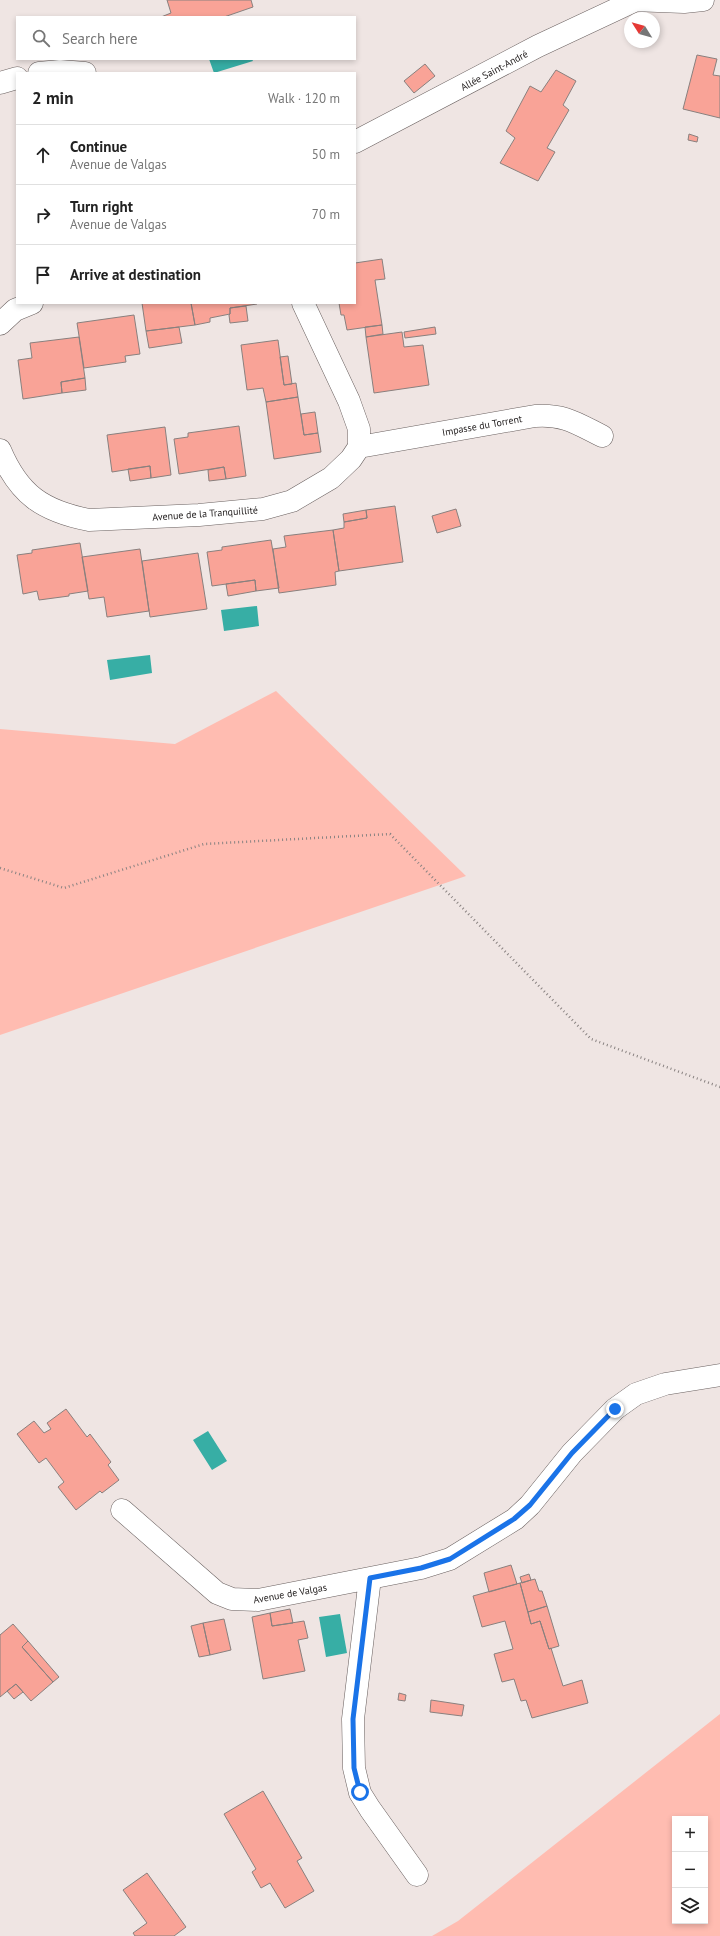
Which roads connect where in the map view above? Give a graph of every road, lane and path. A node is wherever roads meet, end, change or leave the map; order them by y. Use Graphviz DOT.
graph roads {
  1 [pos="633,0"];
  2 [pos="703,0"];
  3 [pos="50,72"];
  4 [pos="72,72"];
  5 [pos="16,78"];
  6 [pos="0,83"];
  7 [pos="356,141"];
  8 [pos="30,304"];
  9 [pos="302,304"];
  10 [pos="0,324"];
  11 [pos="602,436"];
  12 [pos="358,447"];
  13 [pos="0,450"];
  14 [pos="0,868"];
  15 [pos="720,1087"];
  16 [pos="720,1375"];
  17 [pos="122,1510"];
  18 [pos="370,1578"];
  19 [pos="417,1875"];
  1 -- 2 [label="street"];
  1 -- 7 [label="street, Allée Saint-André"];
  3 -- 4 [label="street"];
  5 -- 6 [label="street"];
  8 -- 10 [label="street"];
  9 -- 12 [label="street"];
  11 -- 12 [label="street, Impasse du Torrent"];
  12 -- 13 [label="street, Avenue de la Tranquillité"];
  14 -- 15 [label="path"];
  16 -- 18 [label="street, Avenue de Valgas"];
  17 -- 18 [label="street, Avenue de Valgas"];
  18 -- 19 [label="street"];
}
